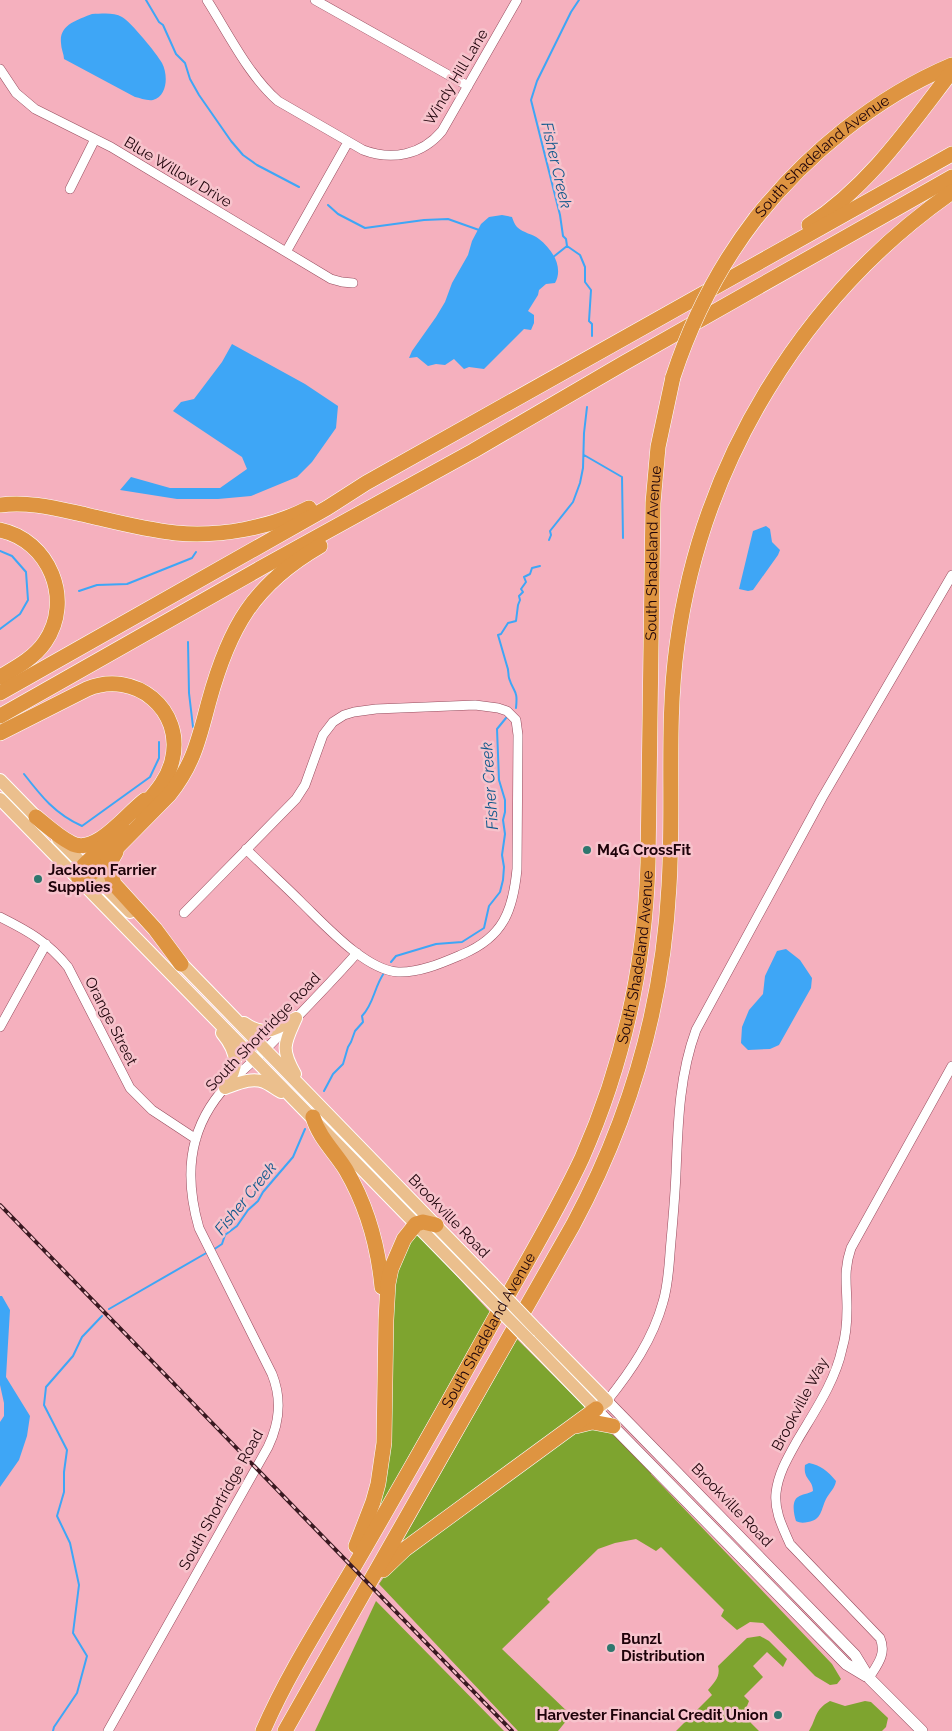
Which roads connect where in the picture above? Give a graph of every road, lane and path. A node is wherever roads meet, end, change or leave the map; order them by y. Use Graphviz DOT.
graph roads {
  1 [pos="207,0"];
  2 [pos="315,0"];
  3 [pos="517,0"];
  4 [pos="952,65"];
  5 [pos="0,69"];
  6 [pos="952,71"];
  7 [pos="468,86"];
  8 [pos="94,139"];
  9 [pos="348,142"];
  10 [pos="952,154"];
  11 [pos="952,177"];
  12 [pos="70,189"];
  13 [pos="952,192"];
  14 [pos="286,252"];
  15 [pos="746,269"];
  16 [pos="354,283"];
  17 [pos="366,484"];
  18 [pos="413,484"];
  19 [pos="0,505"];
  20 [pos="0,530"];
  21 [pos="952,574"];
  22 [pos="0,677"];
  23 [pos="0,693"];
  24 [pos="0,716"];
  25 [pos="0,733"];
  26 [pos="0,780"];
  27 [pos="158,790"];
  28 [pos="0,799"];
  29 [pos="36,817"];
  30 [pos="119,846"];
  31 [pos="246,849"];
  32 [pos="85,872"];
  33 [pos="184,913"];
  34 [pos="0,916"];
  35 [pos="46,944"];
  36 [pos="357,953"];
  37 [pos="181,964"];
  38 [pos="209,1011"];
  39 [pos="230,1014"];
  40 [pos="296,1018"];
  41 [pos="0,1027"];
  42 [pos="260,1054"];
  43 [pos="952,1066"];
  44 [pos="225,1088"];
  45 [pos="303,1088"];
  46 [pos="291,1096"];
  47 [pos="313,1117"];
  48 [pos="196,1139"];
  49 [pos="416,1224"];
  50 [pos="436,1225"];
  51 [pos="386,1320"];
  52 [pos="602,1405"];
  53 [pos="613,1426"];
  54 [pos="573,1427"];
  55 [pos="326,1613"];
  56 [pos="349,1618"];
  57 [pos="869,1678"];
  58 [pos="108,1731"];
  59 [pos="263,1731"];
  60 [pos="285,1731"];
  61 [pos="922,1731"];
  1 -- 9 [label="street, Windy Hill Lane"];
  2 -- 7 [label="street"];
  3 -- 7 [label="street, Windy Hill Lane"];
  4 -- 55 [label="highway, South Shadeland Avenue, bridge"];
  5 -- 8 [label="street, Blue Willow Drive"];
  6 -- 15 [label="highway"];
  7 -- 9 [label="street, Windy Hill Lane"];
  8 -- 12 [label="street"];
  8 -- 14 [label="street, Blue Willow Drive"];
  9 -- 14 [label="street"];
  10 -- 15 [label="highway"];
  11 -- 18 [label="highway"];
  13 -- 56 [label="highway, South Shadeland Avenue"];
  14 -- 16 [label="street, Blue Willow Drive"];
  15 -- 17 [label="highway"];
  17 -- 19 [label="highway"];
  17 -- 23 [label="highway"];
  18 -- 24 [label="highway"];
  18 -- 30 [label="highway"];
  20 -- 22 [label="highway"];
  21 -- 52 [label="street"];
  25 -- 27 [label="highway"];
  26 -- 29 [label="main road, Brookville Road"];
  27 -- 29 [label="highway"];
  27 -- 32 [label="highway"];
  28 -- 32 [label="main road, Brookville Road"];
  29 -- 32 [label="main road, Brookville Road"];
  30 -- 32 [label="highway"];
  30 -- 37 [label="highway"];
  31 -- 33 [label="street"];
  31 -- 36 [label="street"];
  31 -- 36 [label="street"];
  32 -- 37 [label="main road, Brookville Road"];
  32 -- 38 [label="main road, Brookville Road"];
  34 -- 35 [label="street, Orange Street"];
  35 -- 41 [label="street"];
  35 -- 48 [label="street, Orange Street"];
  36 -- 40 [label="street, South Shortridge Road"];
  37 -- 39 [label="main road, Brookville Road"];
  38 -- 42 [label="main road, Brookville Road"];
  38 -- 44 [label="main road"];
  39 -- 40 [label="main road"];
  39 -- 42 [label="main road, Brookville Road"];
  40 -- 42 [label="street, South Shortridge Road"];
  40 -- 45 [label="main road"];
  42 -- 44 [label="street, South Shortridge Road"];
  42 -- 45 [label="main road, Brookville Road"];
  42 -- 46 [label="main road, Brookville Road"];
  43 -- 57 [label="street, Brookville Way"];
  44 -- 46 [label="main road"];
  44 -- 48 [label="street, South Shortridge Road"];
  45 -- 50 [label="main road, Brookville Road"];
  46 -- 47 [label="main road, Brookville Road"];
  47 -- 49 [label="main road, Brookville Road"];
  47 -- 51 [label="highway"];
  48 -- 58 [label="street, South Shortridge Road"];
  49 -- 50 [label="highway"];
  49 -- 51 [label="highway"];
  49 -- 52 [label="main road, Brookville Road, bridge"];
  50 -- 52 [label="main road, Brookville Road, bridge"];
  51 -- 55 [label="highway"];
  52 -- 53 [label="main road, Brookville Road"];
  52 -- 54 [label="highway"];
  52 -- 57 [label="main road, Brookville Road"];
  53 -- 54 [label="highway"];
  53 -- 57 [label="main road, Brookville Road"];
  54 -- 56 [label="highway"];
  55 -- 59 [label="highway, South Shadeland Avenue"];
  56 -- 60 [label="highway, South Shadeland Avenue"];
  57 -- 61 [label="main road, Brookville Road"];
}
